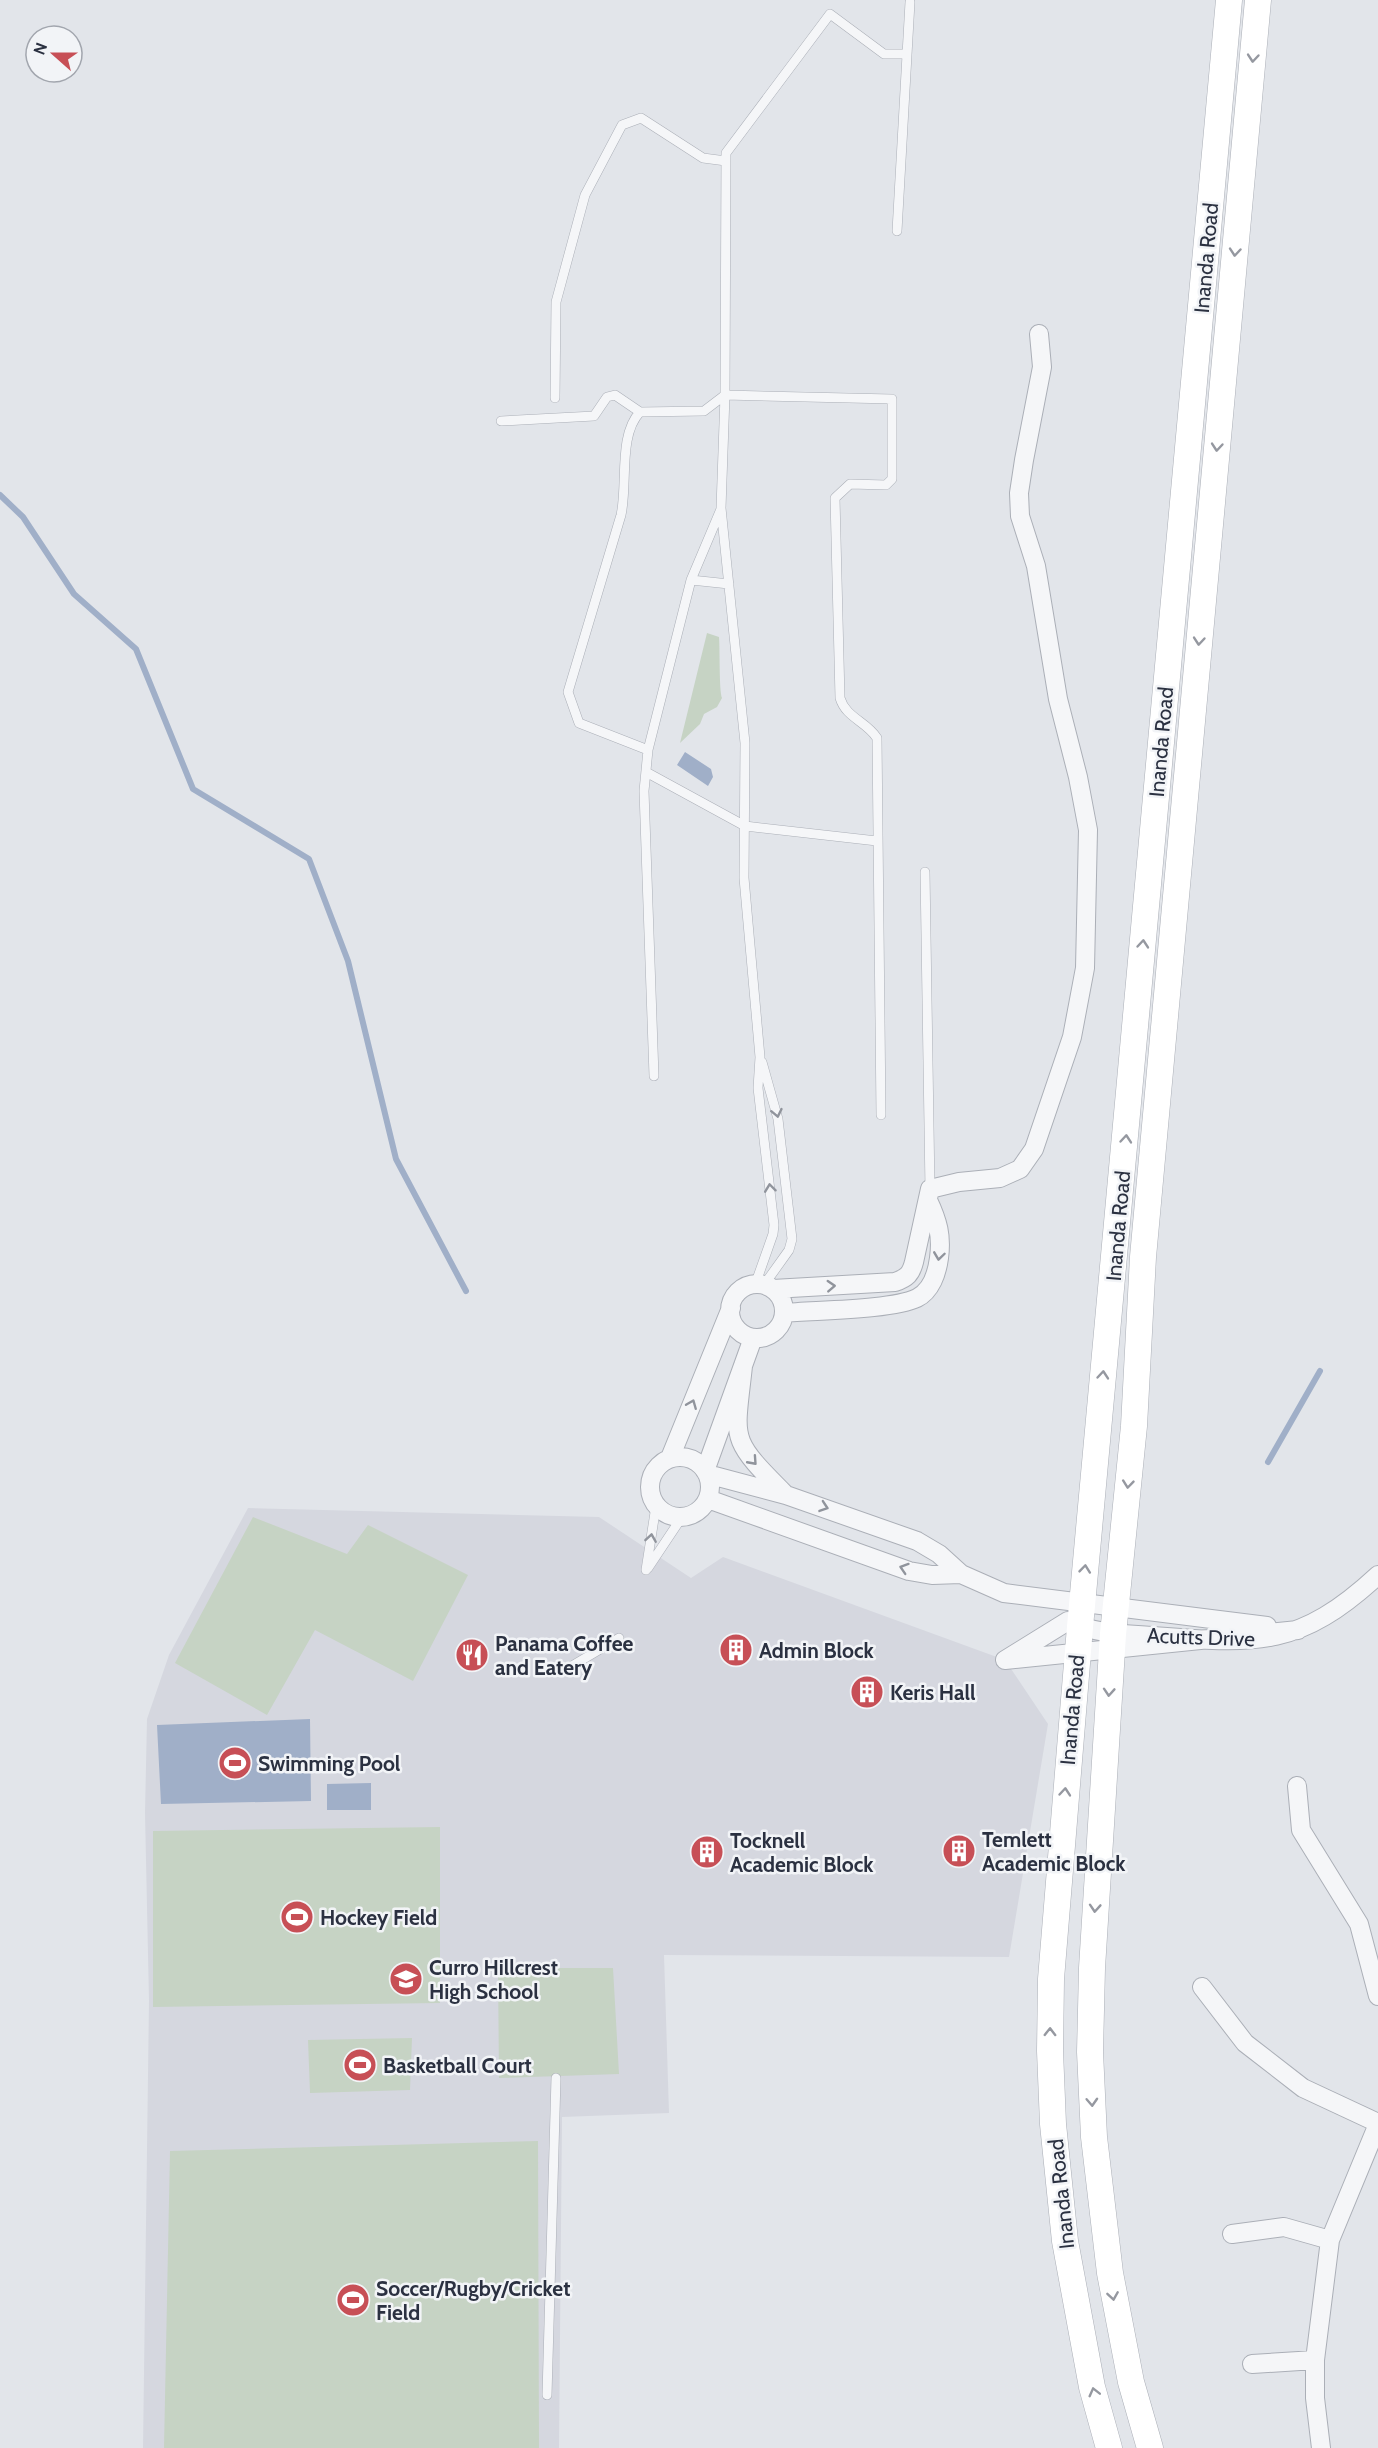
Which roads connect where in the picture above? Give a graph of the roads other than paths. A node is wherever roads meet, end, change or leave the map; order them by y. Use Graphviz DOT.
graph roads {
  1 [pos="1229,0"];
  2 [pos="1258,0"];
  3 [pos="910,2"];
  4 [pos="907,54"];
  5 [pos="726,161"];
  6 [pos="897,231"];
  7 [pos="1039,334"];
  8 [pos="725,395"];
  9 [pos="555,399"];
  10 [pos="640,412"];
  11 [pos="501,421"];
  12 [pos="722,508"];
  13 [pos="691,580"];
  14 [pos="729,584"];
  15 [pos="648,750"];
  16 [pos="646,772"];
  17 [pos="745,826"];
  18 [pos="877,841"];
  19 [pos="925,872"];
  20 [pos="760,1057"];
  21 [pos="654,1076"];
  22 [pos="881,1115"];
  23 [pos="929,1195"];
  24 [pos="774,1225"];
  25 [pos="792,1227"];
  26 [pos="764,1286"];
  27 [pos="731,1308"];
  28 [pos="784,1313"];
  29 [pos="753,1338"];
  30 [pos="743,1366"];
  31 [pos="670,1458"];
  32 [pos="706,1472"];
  33 [pos="786,1495"];
  34 [pos="708,1499"];
  35 [pos="656,1506"];
  36 [pos="682,1517"];
  37 [pos="962,1574"];
  38 [pos="1378,1575"];
  39 [pos="1080,1627"];
  40 [pos="1298,1630"];
  41 [pos="1113,1634"];
  42 [pos="619,1638"];
  43 [pos="565,1670"];
  44 [pos="1297,1786"];
  45 [pos="1202,1986"];
  46 [pos="1378,1996"];
  47 [pos="556,2078"];
  48 [pos="1378,2124"];
  49 [pos="1232,2234"];
  50 [pos="1330,2240"];
  51 [pos="1315,2360"];
  52 [pos="1252,2364"];
  53 [pos="547,2395"];
  54 [pos="1109,2448"];
  55 [pos="1150,2448"];
  56 [pos="1321,2448"];
  39 -- 1 [label="main road, Inanda Road, one-way"];
  2 -- 41 [label="main road, Inanda Road, one-way"];
  3 -- 4 [label="lane"];
  4 -- 5 [label="lane"];
  4 -- 6 [label="lane"];
  5 -- 8 [label="lane"];
  5 -- 9 [label="lane"];
  7 -- 23 [label="street"];
  8 -- 10 [label="lane"];
  8 -- 12 [label="lane"];
  8 -- 18 [label="lane"];
  10 -- 11 [label="lane"];
  10 -- 15 [label="lane"];
  12 -- 13 [label="lane"];
  12 -- 14 [label="lane"];
  13 -- 14 [label="lane"];
  13 -- 15 [label="lane"];
  14 -- 17 [label="lane"];
  15 -- 16 [label="lane"];
  16 -- 17 [label="lane"];
  16 -- 21 [label="lane"];
  17 -- 18 [label="lane"];
  17 -- 20 [label="lane"];
  18 -- 22 [label="lane"];
  19 -- 23 [label="lane"];
  24 -- 20 [label="lane, one-way"];
  20 -- 25 [label="lane, one-way"];
  26 -- 23 [label="street, one-way"];
  23 -- 28 [label="street, one-way"];
  24 -- 25 [label="lane"];
  24 -- 26 [label="lane"];
  25 -- 26 [label="lane"];
  26 -- 27 [label="street"];
  26 -- 28 [label="street"];
  27 -- 29 [label="street"];
  31 -- 27 [label="street, one-way"];
  28 -- 29 [label="street"];
  29 -- 30 [label="street"];
  30 -- 32 [label="street"];
  30 -- 33 [label="street, one-way"];
  31 -- 32 [label="street"];
  31 -- 35 [label="street"];
  32 -- 33 [label="street"];
  32 -- 34 [label="street"];
  33 -- 37 [label="street, one-way"];
  34 -- 36 [label="street"];
  37 -- 34 [label="street, one-way"];
  35 -- 36 [label="street"];
  36 -- 35 [label="lane, one-way"];
  37 -- 40 [label="street"];
  38 -- 40 [label="street, Acutts Drive"];
  39 -- 40 [label="street, Acutts Drive"];
  39 -- 41 [label="street, Acutts Drive"];
  54 -- 39 [label="main road, Inanda Road, one-way"];
  40 -- 41 [label="street, Acutts Drive"];
  41 -- 55 [label="main road, Inanda Road, one-way"];
  42 -- 43 [label="lane"];
  44 -- 46 [label="street"];
  45 -- 48 [label="street"];
  47 -- 53 [label="lane"];
  48 -- 50 [label="street"];
  49 -- 50 [label="street"];
  50 -- 51 [label="street"];
  51 -- 52 [label="street"];
  51 -- 56 [label="street"];
}
